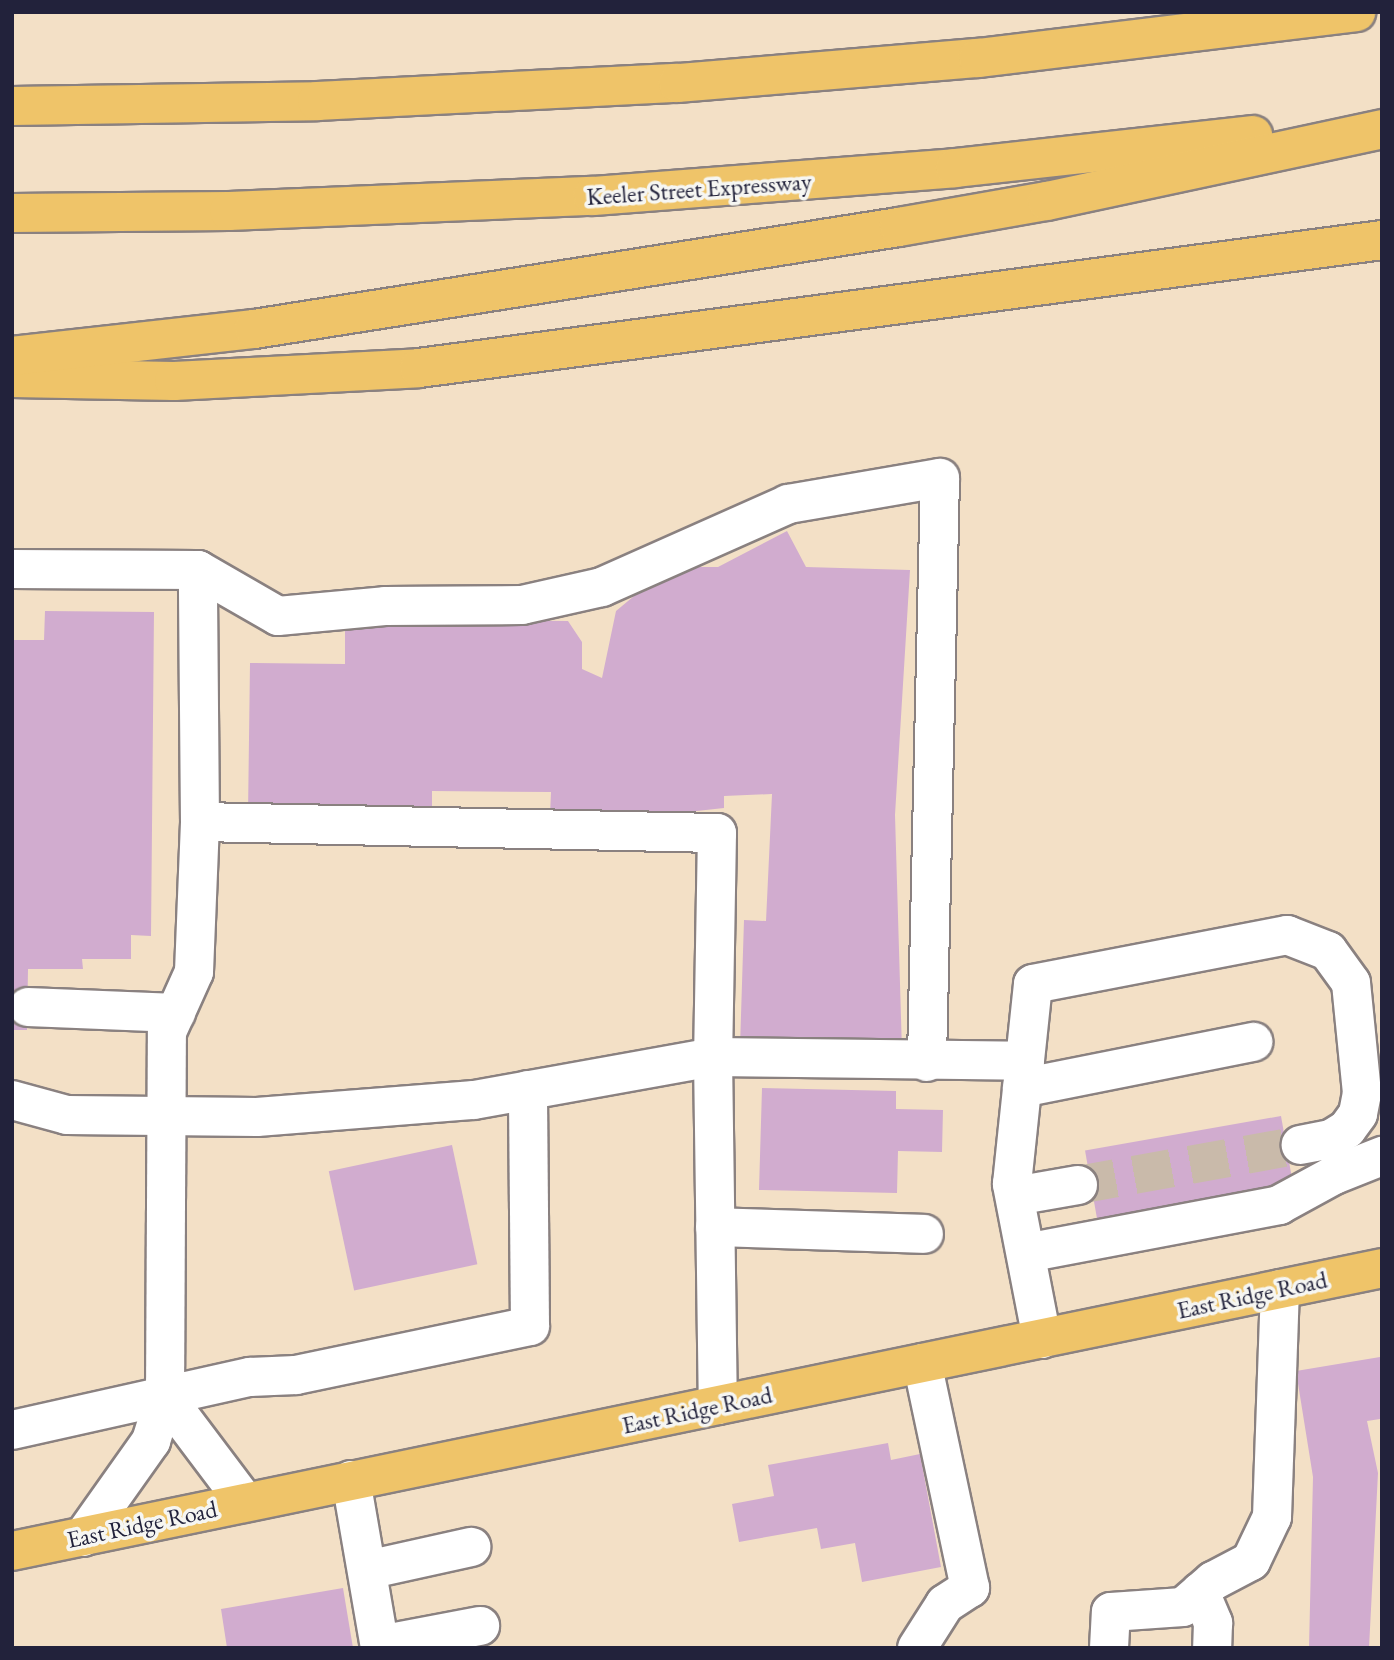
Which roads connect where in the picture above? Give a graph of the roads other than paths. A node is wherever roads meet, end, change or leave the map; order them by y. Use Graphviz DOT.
graph roads {
  1 [pos="1356,12"];
  2 [pos="12,106"];
  3 [pos="1382,117"];
  4 [pos="1382,129"];
  5 [pos="12,213"];
  6 [pos="1382,240"];
  7 [pos="12,356"];
  8 [pos="12,378"];
  9 [pos="12,569"];
  10 [pos="198,570"];
  11 [pos="200,822"];
  12 [pos="28,1007"];
  13 [pos="176,1013"];
  14 [pos="1253,1042"];
  15 [pos="713,1057"];
  16 [pos="927,1062"];
  17 [pos="1024,1075"];
  18 [pos="528,1090"];
  19 [pos="12,1100"];
  20 [pos="164,1113"];
  21 [pos="1301,1145"];
  22 [pos="1382,1156"];
  23 [pos="1079,1185"];
  24 [pos="1015,1196"];
  25 [pos="715,1227"];
  26 [pos="923,1234"];
  27 [pos="1026,1253"];
  28 [pos="1382,1268"];
  29 [pos="1280,1289"];
  30 [pos="1042,1339"];
  31 [pos="922,1363"];
  32 [pos="164,1396"];
  33 [pos="718,1405"];
  34 [pos="12,1430"];
  35 [pos="351,1480"];
  36 [pos="245,1502"];
  37 [pos="83,1537"];
  38 [pos="471,1547"];
  39 [pos="12,1551"];
  40 [pos="367,1570"];
  41 [pos="1200,1592"];
  42 [pos="480,1626"];
  43 [pos="380,1646"];
  44 [pos="917,1648"];
  45 [pos="1109,1648"];
  46 [pos="1212,1648"];
  1 -- 2 [label="main road"];
  3 -- 5 [label="main road, Keeler Street Expressway"];
  4 -- 7 [label="main road"];
  6 -- 8 [label="main road"];
  9 -- 10 [label="lane"];
  10 -- 11 [label="lane"];
  10 -- 16 [label="lane"];
  11 -- 13 [label="lane"];
  11 -- 15 [label="lane"];
  12 -- 13 [label="lane"];
  13 -- 20 [label="lane"];
  14 -- 17 [label="lane"];
  15 -- 16 [label="lane"];
  15 -- 18 [label="lane"];
  15 -- 25 [label="lane"];
  16 -- 17 [label="lane"];
  17 -- 21 [label="lane"];
  17 -- 24 [label="lane"];
  18 -- 20 [label="lane"];
  18 -- 32 [label="lane"];
  19 -- 20 [label="lane"];
  20 -- 32 [label="lane"];
  22 -- 27 [label="lane"];
  23 -- 24 [label="lane"];
  24 -- 27 [label="lane"];
  25 -- 26 [label="lane"];
  25 -- 33 [label="lane"];
  27 -- 30 [label="lane"];
  28 -- 29 [label="main road, East Ridge Road"];
  29 -- 30 [label="main road, East Ridge Road"];
  29 -- 41 [label="lane"];
  30 -- 31 [label="main road, East Ridge Road"];
  31 -- 33 [label="main road, East Ridge Road"];
  31 -- 44 [label="lane"];
  32 -- 34 [label="lane"];
  32 -- 36 [label="lane"];
  32 -- 37 [label="lane"];
  33 -- 35 [label="main road, East Ridge Road"];
  35 -- 36 [label="main road, East Ridge Road"];
  35 -- 40 [label="lane"];
  36 -- 37 [label="main road, East Ridge Road"];
  37 -- 39 [label="main road, East Ridge Road"];
  38 -- 40 [label="lane"];
  40 -- 43 [label="lane"];
  41 -- 45 [label="lane"];
  41 -- 46 [label="lane"];
  42 -- 43 [label="lane"];
}
